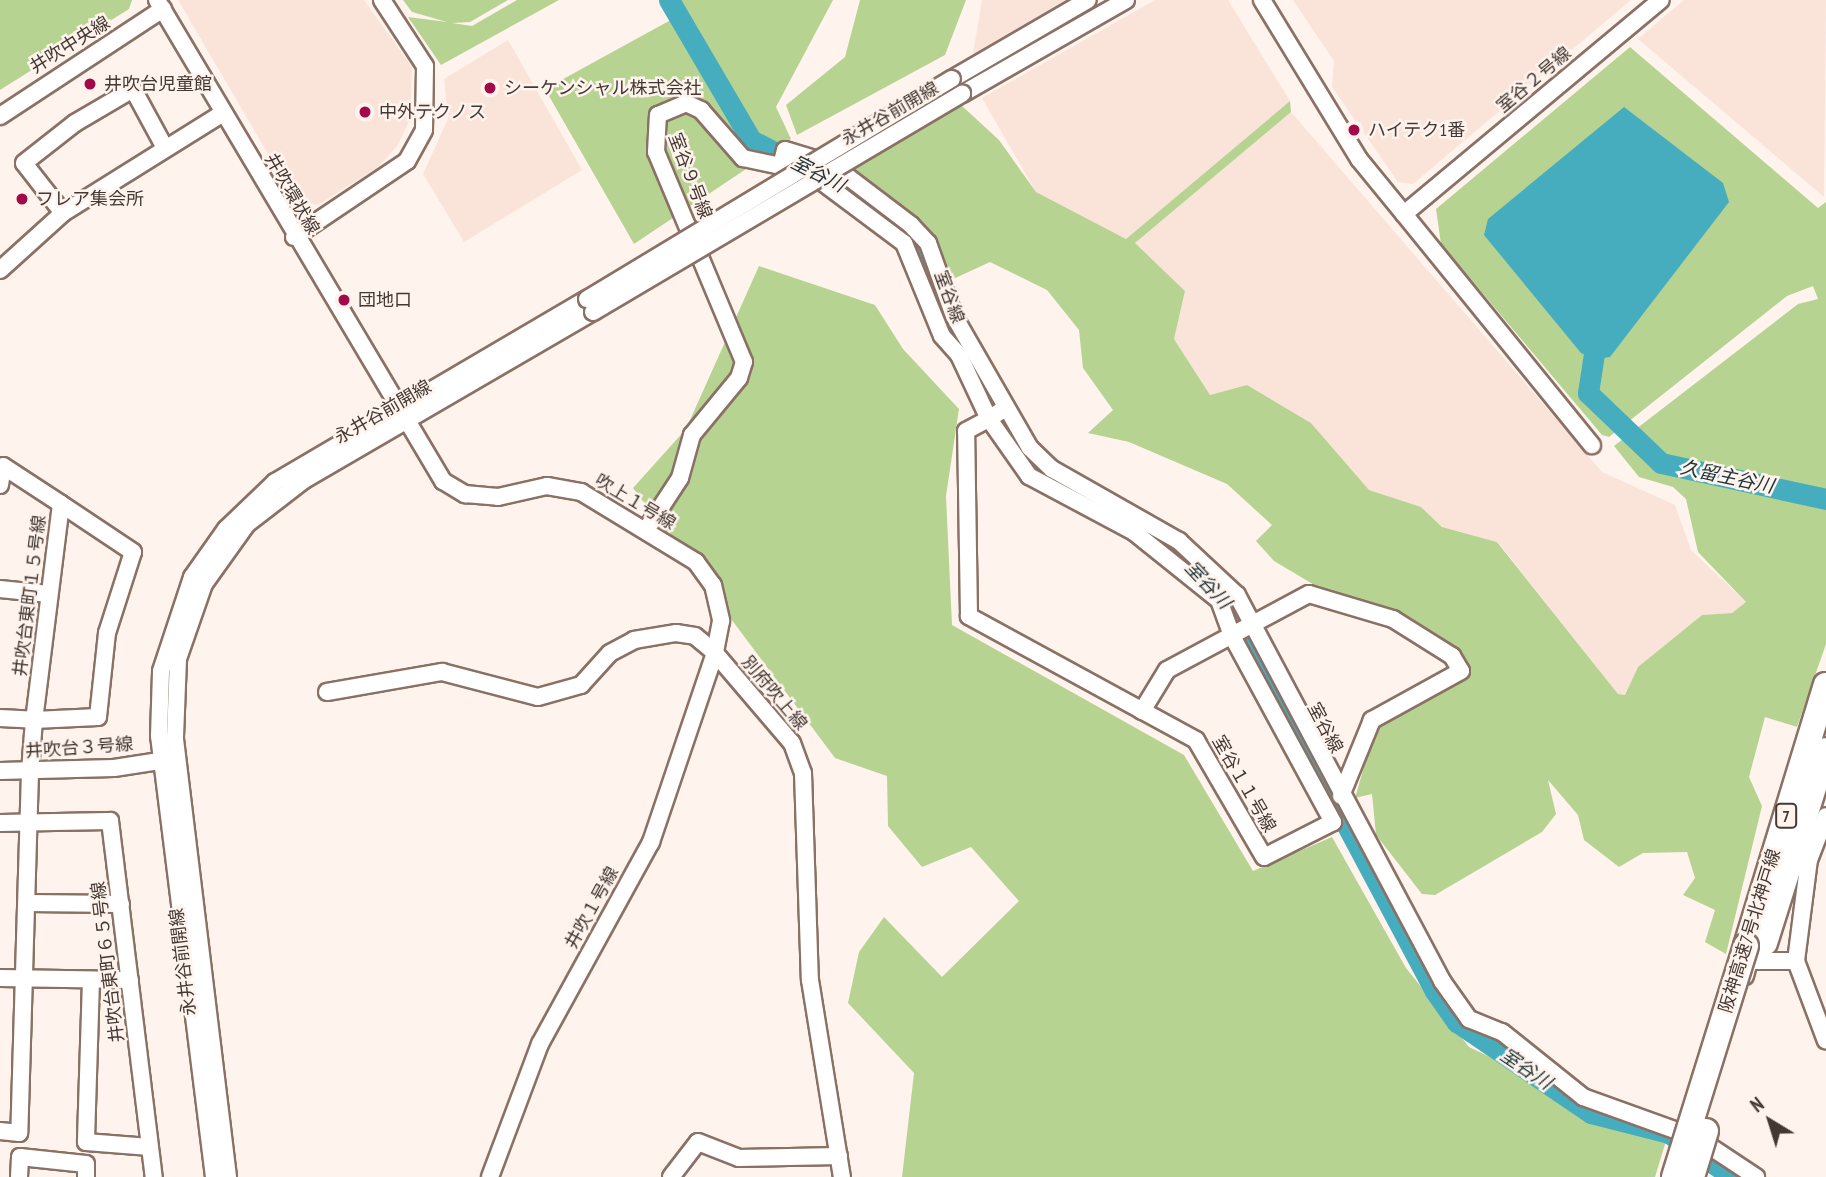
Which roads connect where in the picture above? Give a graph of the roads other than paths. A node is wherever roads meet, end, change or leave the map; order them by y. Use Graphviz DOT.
graph roads {
  1 [pos="382,0"];
  2 [pos="1088,0"];
  3 [pos="1126,0"];
  4 [pos="1262,0"];
  5 [pos="1661,0"];
  6 [pos="160,5"];
  7 [pos="223,113"];
  8 [pos="0,116"];
  9 [pos="164,148"];
  10 [pos="781,166"];
  11 [pos="63,214"];
  12 [pos="1404,214"];
  13 [pos="294,237"];
  14 [pos="915,259"];
  15 [pos="0,270"];
  16 [pos="590,306"];
  17 [pos="396,406"];
  18 [pos="1004,409"];
  19 [pos="989,419"];
  20 [pos="405,422"];
  21 [pos="1592,445"];
  22 [pos="0,485"];
  23 [pos="61,504"];
  24 [pos="646,530"];
  25 [pos="0,589"];
  26 [pos="49,594"];
  27 [pos="1249,627"];
  28 [pos="1232,636"];
  29 [pos="715,653"];
  30 [pos="1826,685"];
  31 [pos="327,692"];
  32 [pos="1142,711"];
  33 [pos="0,718"];
  34 [pos="34,720"];
  35 [pos="1826,750"];
  36 [pos="178,758"];
  37 [pos="161,760"];
  38 [pos="0,771"];
  39 [pos="30,772"];
  40 [pos="1341,796"];
  41 [pos="1826,816"];
  42 [pos="0,823"];
  43 [pos="30,823"];
  44 [pos="28,904"];
  45 [pos="121,904"];
  46 [pos="1754,948"];
  47 [pos="1796,961"];
  48 [pos="0,978"];
  49 [pos="26,978"];
  50 [pos="91,980"];
  51 [pos="130,981"];
  52 [pos="1826,1041"];
  53 [pos="0,1131"];
  54 [pos="1697,1138"];
  55 [pos="150,1147"];
  56 [pos="839,1156"];
  57 [pos="1757,1176"];
  58 [pos="19,1177"];
  59 [pos="86,1177"];
  60 [pos="154,1177"];
  61 [pos="214,1177"];
  62 [pos="228,1177"];
  63 [pos="490,1177"];
  64 [pos="671,1177"];
  65 [pos="842,1177"];
  66 [pos="1674,1177"];
  67 [pos="1692,1177"];
  1 -- 13 [label="street"];
  2 -- 16 [label="street, 永井谷前開線, bridge"];
  3 -- 16 [label="street, 永井谷前開線, bridge"];
  4 -- 12 [label="street"];
  5 -- 12 [label="street, 室谷２号線"];
  6 -- 7 [label="street, 井吹環状線"];
  6 -- 8 [label="street, 井吹中央線"];
  7 -- 9 [label="street"];
  7 -- 13 [label="street, 井吹環状線"];
  9 -- 11 [label="street"];
  9 -- 11 [label="street"];
  10 -- 14 [label="street, 室谷９号線"];
  10 -- 18 [label="street, 室谷線"];
  10 -- 24 [label="street, 室谷９号線"];
  11 -- 15 [label="street"];
  12 -- 21 [label="street"];
  13 -- 17 [label="street, 井吹環状線"];
  14 -- 19 [label="street, 室谷線"];
  16 -- 17 [label="street, 永井谷前開線"];
  16 -- 20 [label="street, 永井谷前開線"];
  17 -- 20 [label="street, 井吹環状線"];
  17 -- 37 [label="street, 永井谷前開線"];
  18 -- 19 [label="street"];
  18 -- 27 [label="street, 室谷線"];
  19 -- 28 [label="street, 室谷１１号線"];
  19 -- 32 [label="street, 室谷１１号線"];
  20 -- 24 [label="street, 吹上１号線"];
  20 -- 36 [label="street, 永井谷前開線"];
  22 -- 23 [label="street"];
  23 -- 26 [label="street, 井吹台東町１５号線"];
  23 -- 34 [label="street, 井吹台東町１５号線"];
  24 -- 29 [label="street, 吹上１号線"];
  25 -- 26 [label="street"];
  26 -- 34 [label="street, 井吹台東町１５号線"];
  27 -- 28 [label="street"];
  27 -- 40 [label="street, 室谷線"];
  27 -- 40 [label="street"];
  28 -- 32 [label="street"];
  28 -- 32 [label="street, 室谷１１号線"];
  29 -- 31 [label="street, 別府吹上線"];
  29 -- 56 [label="street, 別府吹上線"];
  29 -- 63 [label="street, 井吹１号線"];
  30 -- 46 [label="highway, 阪神高速7号北神戸線 / 7"];
  33 -- 34 [label="street"];
  34 -- 39 [label="street, 井吹台東町１５号線"];
  35 -- 46 [label="highway, 阪神高速7号北神戸線 / 7"];
  36 -- 37 [label="street, 井吹台３号線"];
  36 -- 62 [label="street, 永井谷前開線"];
  37 -- 39 [label="street, 井吹台３号線"];
  37 -- 61 [label="street, 永井谷前開線"];
  38 -- 39 [label="street, 井吹台３号線"];
  39 -- 43 [label="street, 井吹台東町１５号線"];
  40 -- 54 [label="street, 室谷線"];
  41 -- 47 [label="street"];
  42 -- 43 [label="street"];
  43 -- 44 [label="street, 井吹台東町１５号線"];
  43 -- 45 [label="street, 井吹台東町６５号線"];
  44 -- 45 [label="street"];
  44 -- 49 [label="street, 井吹台東町１５号線"];
  45 -- 51 [label="street, 井吹台東町６５号線"];
  46 -- 66 [label="highway, 阪神高速7号北神戸線 / 7, bridge"];
  46 -- 67 [label="highway, 阪神高速7号北神戸線 / 7, bridge"];
  47 -- 52 [label="street"];
  47 -- 54 [label="street"];
  48 -- 49 [label="street"];
  49 -- 50 [label="street"];
  49 -- 53 [label="street, 井吹台東町１５号線"];
  50 -- 51 [label="street"];
  50 -- 55 [label="street"];
  51 -- 55 [label="street, 井吹台東町６５号線"];
  54 -- 57 [label="street, 室谷線"];
  55 -- 60 [label="street, 井吹台東町６５号線"];
  56 -- 64 [label="street"];
  56 -- 65 [label="street, 別府吹上線"];
  58 -- 59 [label="street"];
}
